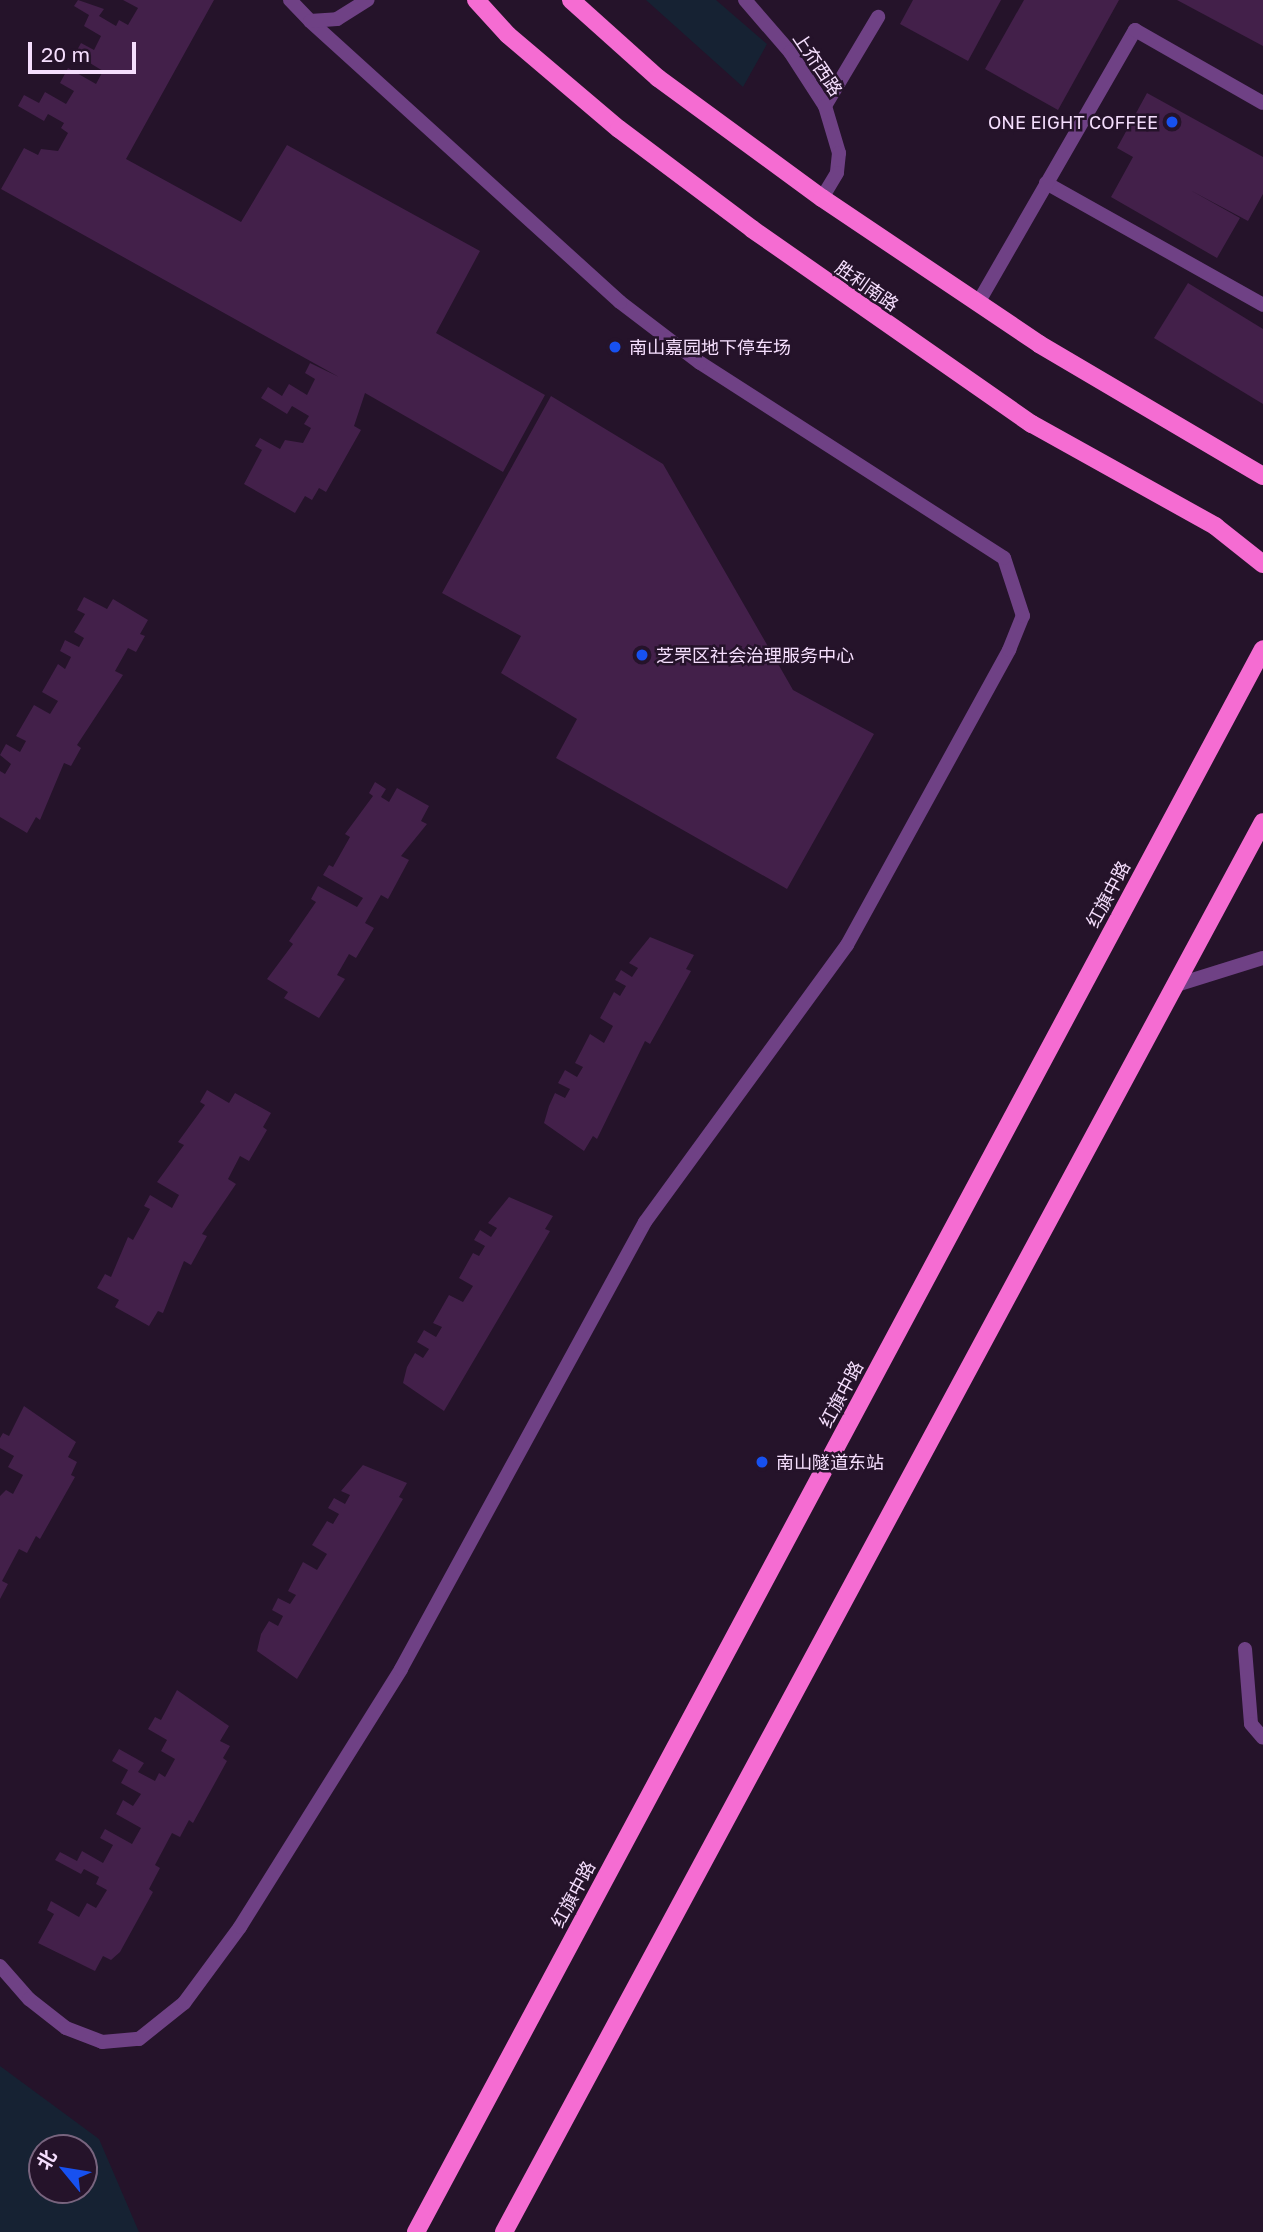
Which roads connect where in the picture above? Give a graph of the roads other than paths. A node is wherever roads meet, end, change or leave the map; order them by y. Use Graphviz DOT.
graph roads {
  1 [pos="290,0"];
  2 [pos="368,0"];
  3 [pos="476,0"];
  4 [pos="570,0"];
  5 [pos="745,0"];
  6 [pos="878,17"];
  7 [pos="310,20"];
  8 [pos="1263,103"];
  9 [pos="825,106"];
  10 [pos="1046,183"];
  11 [pos="822,198"];
  12 [pos="978,303"];
  13 [pos="1263,305"];
  14 [pos="1263,475"];
  15 [pos="1263,564"];
  16 [pos="1263,649"];
  17 [pos="1263,822"];
  18 [pos="1263,958"];
  19 [pos="1173,986"];
  20 [pos="1245,1649"];
  21 [pos="1263,1738"];
  22 [pos="0,1966"];
  23 [pos="416,2232"];
  24 [pos="504,2232"];
  1 -- 7 [label="street"];
  2 -- 7 [label="street"];
  3 -- 15 [label="main road, 胜利南路"];
  4 -- 11 [label="main road"];
  5 -- 9 [label="street, 上夼西路"];
  6 -- 9 [label="street"];
  7 -- 22 [label="street"];
  8 -- 10 [label="street"];
  9 -- 11 [label="street, 上夼西路"];
  10 -- 12 [label="street"];
  10 -- 13 [label="street"];
  11 -- 12 [label="main road"];
  12 -- 14 [label="main road"];
  16 -- 23 [label="main road, 红旗中路"];
  17 -- 19 [label="main road"];
  18 -- 19 [label="street"];
  19 -- 24 [label="main road"];
  20 -- 21 [label="street"];
}
